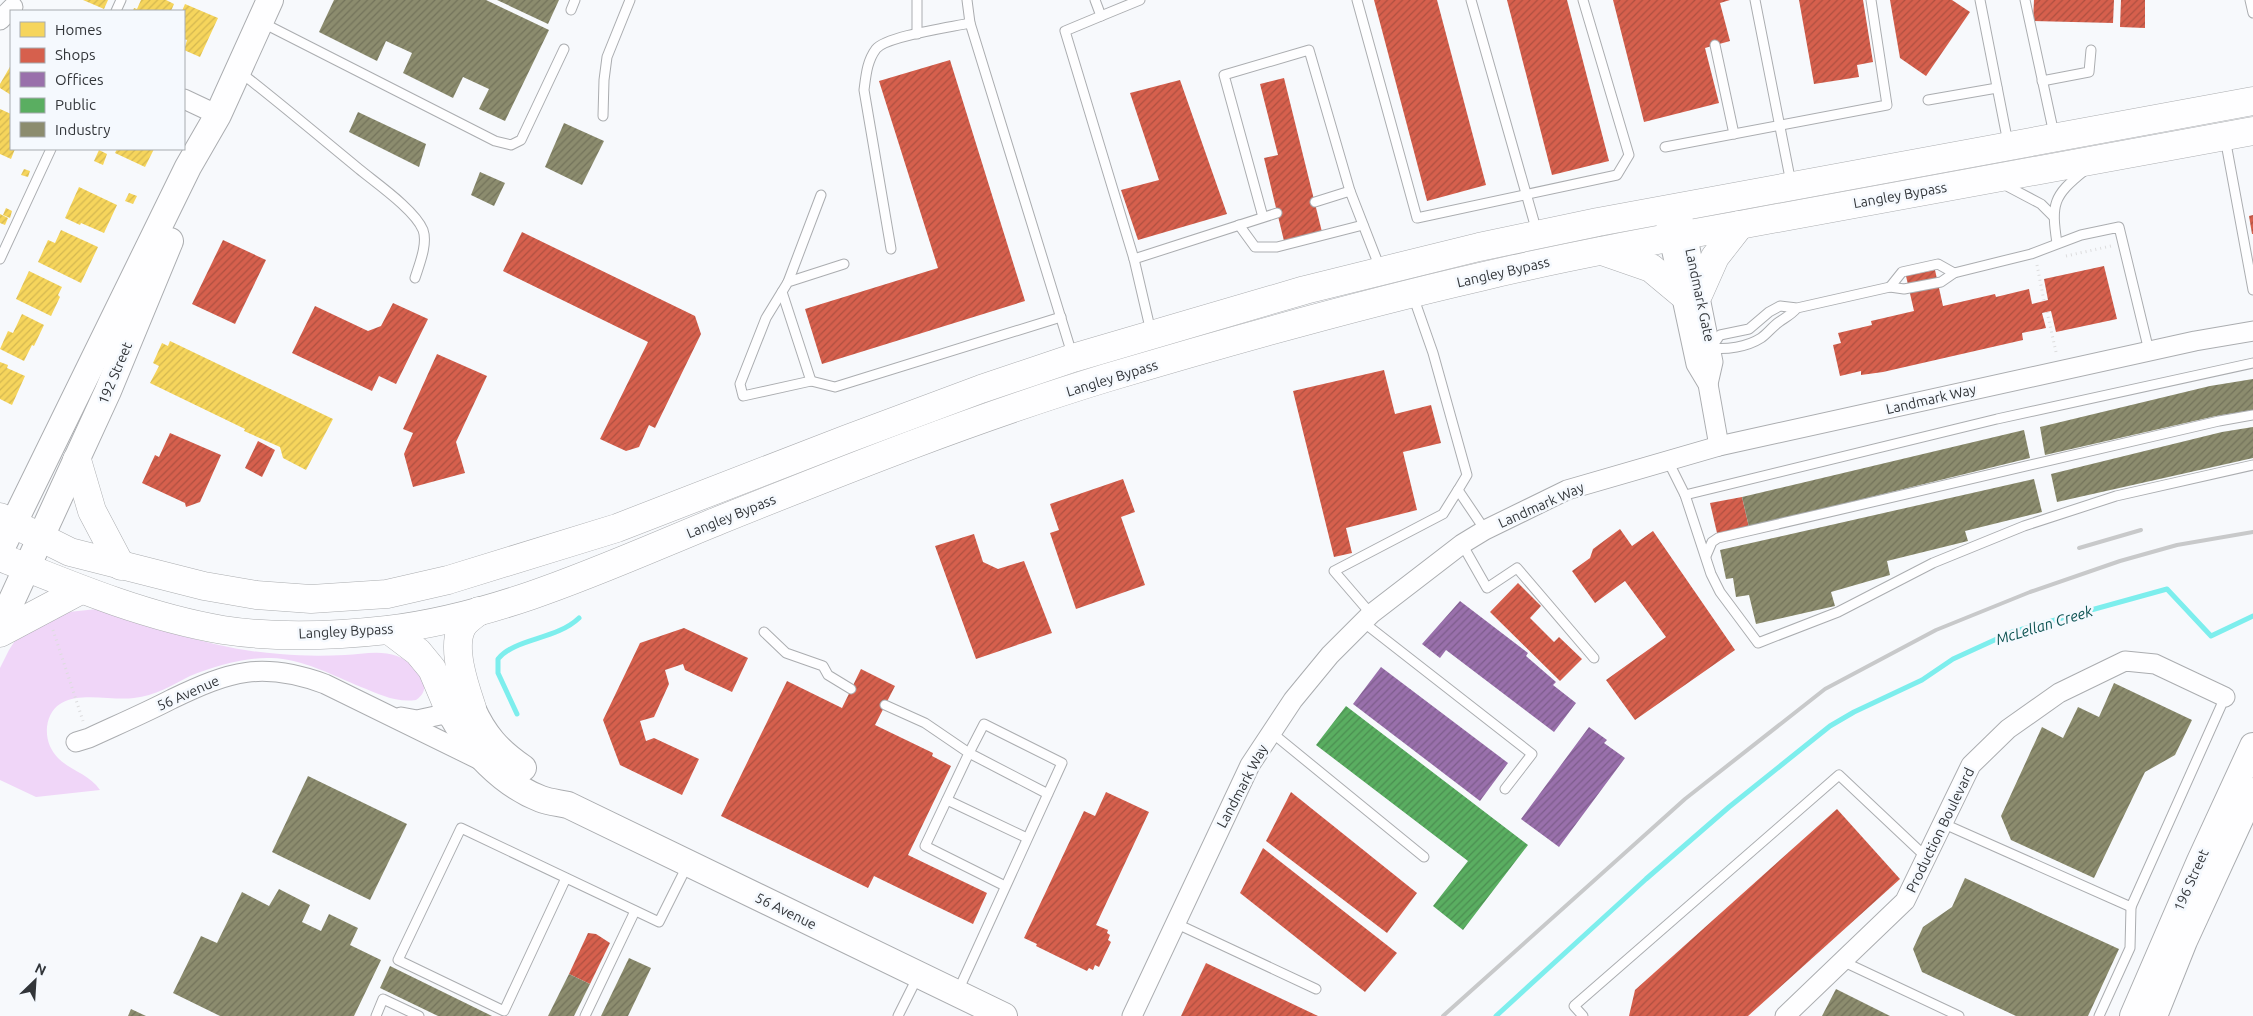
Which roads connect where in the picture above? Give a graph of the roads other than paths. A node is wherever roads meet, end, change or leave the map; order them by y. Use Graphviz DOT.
graph roads {
  1 [pos="575,0"];
  2 [pos="630,0"];
  3 [pos="916,0"];
  4 [pos="968,0"];
  5 [pos="1096,0"];
  6 [pos="1140,0"];
  7 [pos="1357,0"];
  8 [pos="1471,0"];
  9 [pos="1583,0"];
  10 [pos="1755,0"];
  11 [pos="1872,0"];
  12 [pos="1980,0"];
  13 [pos="2025,0"];
  14 [pos="2250,0"];
  15 [pos="571,10"];
  16 [pos="265,11"];
  17 [pos="2253,13"];
  18 [pos="1101,16"];
  19 [pos="970,23"];
  20 [pos="917,34"];
  21 [pos="1715,45"];
  22 [pos="564,49"];
  23 [pos="2091,50"];
  24 [pos="238,71"];
  25 [pos="2042,81"];
  26 [pos="1997,88"];
  27 [pos="185,98"];
  28 [pos="1928,100"];
  29 [pos="2253,101"];
  30 [pos="218,115"];
  31 [pos="603,116"];
  32 [pos="1780,125"];
  33 [pos="2253,131"];
  34 [pos="1734,134"];
  35 [pos="2224,136"];
  36 [pos="2054,137"];
  37 [pos="2008,146"];
  38 [pos="1664,147"];
  39 [pos="51,150"];
  40 [pos="2097,159"];
  41 [pos="1991,178"];
  42 [pos="1791,186"];
  43 [pos="1350,191"];
  44 [pos="1526,194"];
  45 [pos="821,195"];
  46 [pos="1314,202"];
  47 [pos="1671,208"];
  48 [pos="1277,212"];
  49 [pos="2053,216"];
  50 [pos="1263,217"];
  51 [pos="1239,225"];
  52 [pos="1362,225"];
  53 [pos="1740,225"];
  54 [pos="1537,235"];
  55 [pos="1678,235"];
  56 [pos="2057,243"];
  57 [pos="891,249"];
  58 [pos="1601,250"];
  59 [pos="0,259"];
  60 [pos="1134,259"];
  61 [pos="844,264"];
  62 [pos="1382,271"];
  63 [pos="1954,273"];
  64 [pos="415,278"];
  65 [pos="788,282"];
  66 [pos="1890,287"];
  67 [pos="2253,290"];
  68 [pos="782,292"];
  69 [pos="1413,293"];
  70 [pos="1690,293"];
  71 [pos="1798,308"];
  72 [pos="1061,317"];
  73 [pos="2253,331"];
  74 [pos="1151,335"];
  75 [pos="1710,348"];
  76 [pos="2149,351"];
  77 [pos="1073,358"];
  78 [pos="2253,363"];
  79 [pos="812,381"];
  80 [pos="1708,384"];
  81 [pos="2253,415"];
  82 [pos="1719,446"];
  83 [pos="77,460"];
  84 [pos="1668,461"];
  85 [pos="2253,465"];
  86 [pos="1458,490"];
  87 [pos="1686,495"];
  88 [pos="7,521"];
  89 [pos="1485,530"];
  90 [pos="41,539"];
  91 [pos="1462,544"];
  92 [pos="0,551"];
  93 [pos="1706,556"];
  94 [pos="0,557"];
  95 [pos="121,566"];
  96 [pos="28,568"];
  97 [pos="81,590"];
  98 [pos="479,611"];
  99 [pos="1367,618"];
  100 [pos="0,626"];
  101 [pos="389,630"];
  102 [pos="764,632"];
  103 [pos="0,633"];
  104 [pos="1594,658"];
  105 [pos="851,689"];
  106 [pos="2225,697"];
  107 [pos="885,705"];
  108 [pos="461,711"];
  109 [pos="388,714"];
  110 [pos="1271,732"];
  111 [pos="82,740"];
  112 [pos="2253,746"];
  113 [pos="969,753"];
  114 [pos="490,765"];
  115 [pos="1505,790"];
  116 [pos="2253,791"];
  117 [pos="1048,794"];
  118 [pos="947,800"];
  119 [pos="568,805"];
  120 [pos="1942,823"];
  121 [pos="1027,838"];
  122 [pos="1424,857"];
  123 [pos="1926,857"];
  124 [pos="688,864"];
  125 [pos="566,878"];
  126 [pos="1005,886"];
  127 [pos="2131,907"];
  128 [pos="635,911"];
  129 [pos="1176,923"];
  130 [pos="1842,961"];
  131 [pos="918,976"];
  132 [pos="1316,989"];
  133 [pos="957,993"];
  134 [pos="376,1016"];
  135 [pos="419,1016"];
  136 [pos="585,1016"];
  137 [pos="898,1016"];
  138 [pos="1004,1016"];
  139 [pos="1132,1016"];
  140 [pos="1583,1016"];
  141 [pos="1785,1016"];
  142 [pos="1959,1016"];
  143 [pos="2099,1016"];
  144 [pos="2133,1016"];
  145 [pos="2154,1016"];
  1 -- 15 [label="lane"];
  2 -- 31 [label="lane"];
  3 -- 20 [label="lane"];
  4 -- 19 [label="lane"];
  5 -- 18 [label="lane"];
  6 -- 18 [label="lane"];
  7 -- 44 [label="lane"];
  8 -- 44 [label="lane"];
  9 -- 44 [label="lane"];
  10 -- 32 [label="lane"];
  11 -- 32 [label="lane"];
  12 -- 26 [label="lane"];
  13 -- 25 [label="lane"];
  14 -- 17 [label="lane"];
  16 -- 22 [label="lane"];
  16 -- 24 [label="main road, 192 Street"];
  18 -- 60 [label="lane"];
  19 -- 20 [label="lane"];
  19 -- 72 [label="lane"];
  20 -- 57 [label="lane"];
  21 -- 34 [label="lane"];
  23 -- 25 [label="lane"];
  24 -- 30 [label="main road, 192 Street"];
  24 -- 64 [label="lane"];
  25 -- 36 [label="lane"];
  26 -- 28 [label="lane"];
  26 -- 37 [label="lane"];
  27 -- 30 [label="street"];
  29 -- 36 [label="highway, Langley Bypass"];
  30 -- 83 [label="main road, 192 Street"];
  30 -- 88 [label="main road, 192 Street"];
  32 -- 34 [label="lane"];
  32 -- 42 [label="lane"];
  33 -- 35 [label="highway, Langley Bypass"];
  34 -- 38 [label="lane"];
  35 -- 40 [label="highway, Langley Bypass"];
  35 -- 67 [label="lane"];
  36 -- 37 [label="highway, Langley Bypass"];
  37 -- 42 [label="highway, Langley Bypass"];
  39 -- 59 [label="lane"];
  40 -- 41 [label="highway, Langley Bypass"];
  40 -- 49 [label="lane"];
  41 -- 49 [label="lane"];
  41 -- 53 [label="highway, Langley Bypass"];
  42 -- 47 [label="highway, Langley Bypass"];
  43 -- 46 [label="lane"];
  43 -- 50 [label="lane"];
  43 -- 52 [label="lane"];
  44 -- 54 [label="lane"];
  45 -- 65 [label="lane"];
  47 -- 54 [label="highway, Langley Bypass"];
  47 -- 55 [label="street, Landmark Gate"];
  48 -- 50 [label="lane"];
  49 -- 56 [label="lane"];
  50 -- 51 [label="lane"];
  51 -- 52 [label="lane"];
  51 -- 60 [label="lane"];
  52 -- 62 [label="lane"];
  53 -- 55 [label="highway, Langley Bypass"];
  53 -- 70 [label="highway"];
  54 -- 62 [label="highway, Langley Bypass"];
  55 -- 58 [label="highway, Langley Bypass"];
  55 -- 70 [label="street, Landmark Gate"];
  56 -- 63 [label="lane"];
  56 -- 76 [label="lane"];
  58 -- 69 [label="highway, Langley Bypass"];
  58 -- 70 [label="highway"];
  60 -- 74 [label="lane"];
  61 -- 65 [label="lane"];
  62 -- 74 [label="highway, Langley Bypass"];
  63 -- 66 [label="lane"];
  63 -- 66 [label="lane"];
  65 -- 68 [label="lane"];
  66 -- 71 [label="lane"];
  68 -- 79 [label="lane"];
  68 -- 79 [label="lane"];
  69 -- 86 [label="lane"];
  69 -- 98 [label="highway, Langley Bypass"];
  70 -- 75 [label="street, Landmark Gate"];
  70 -- 80 [label="street, Landmark Gate"];
  71 -- 75 [label="lane"];
  71 -- 75 [label="lane"];
  72 -- 77 [label="lane"];
  72 -- 79 [label="lane"];
  73 -- 76 [label="street, Landmark Way"];
  74 -- 77 [label="highway, Langley Bypass"];
  75 -- 80 [label="street, Landmark Gate"];
  76 -- 82 [label="street, Landmark Way"];
  77 -- 95 [label="highway, Langley Bypass"];
  78 -- 87 [label="lane"];
  80 -- 82 [label="street, Landmark Gate"];
  81 -- 93 [label="lane"];
  82 -- 84 [label="street, Landmark Way"];
  83 -- 90 [label="main road, 192 Street"];
  83 -- 95 [label="highway"];
  84 -- 87 [label="lane"];
  84 -- 89 [label="street, Landmark Way"];
  85 -- 93 [label="lane"];
  86 -- 89 [label="lane"];
  86 -- 99 [label="lane"];
  87 -- 93 [label="lane"];
  88 -- 90 [label="highway, Langley Bypass"];
  88 -- 92 [label="main road, 192 Street"];
  89 -- 91 [label="street, Landmark Way"];
  90 -- 95 [label="highway, Langley Bypass"];
  90 -- 96 [label="main road, 192 Street"];
  91 -- 99 [label="street, Landmark Way"];
  91 -- 104 [label="lane"];
  94 -- 96 [label="highway, Langley Bypass"];
  96 -- 97 [label="highway, Langley Bypass"];
  96 -- 100 [label="main road, 192 Street"];
  97 -- 101 [label="highway, Langley Bypass"];
  97 -- 103 [label="highway"];
  98 -- 101 [label="highway, Langley Bypass"];
  98 -- 108 [label="highway"];
  99 -- 110 [label="street, Landmark Way"];
  99 -- 115 [label="lane"];
  101 -- 108 [label="highway"];
  102 -- 105 [label="lane"];
  106 -- 120 [label="street, Production Boulevard"];
  106 -- 127 [label="lane"];
  107 -- 113 [label="lane"];
  108 -- 109 [label="street, 56 Avenue"];
  108 -- 114 [label="main road, 56 Avenue"];
  108 -- 119 [label="main road, 56 Avenue"];
  109 -- 111 [label="street, 56 Avenue"];
  109 -- 114 [label="street, 56 Avenue"];
  110 -- 122 [label="lane"];
  110 -- 129 [label="street, Landmark Way"];
  112 -- 144 [label="main road, 196 Street"];
  113 -- 117 [label="lane"];
  113 -- 117 [label="lane"];
  113 -- 118 [label="lane"];
  114 -- 119 [label="main road, 56 Avenue"];
  116 -- 145 [label="main road, 196 Street"];
  117 -- 121 [label="lane"];
  118 -- 121 [label="lane"];
  118 -- 126 [label="lane"];
  119 -- 124 [label="main road, 56 Avenue"];
  120 -- 123 [label="street, Production Boulevard"];
  120 -- 127 [label="lane"];
  121 -- 126 [label="lane"];
  123 -- 130 [label="street, Production Boulevard"];
  123 -- 140 [label="lane"];
  124 -- 128 [label="lane"];
  124 -- 131 [label="main road, 56 Avenue"];
  125 -- 125 [label="lane"];
  125 -- 128 [label="lane"];
  126 -- 133 [label="lane"];
  127 -- 143 [label="lane"];
  128 -- 136 [label="lane"];
  129 -- 132 [label="lane"];
  129 -- 139 [label="street, Landmark Way"];
  130 -- 141 [label="street, Production Boulevard"];
  130 -- 142 [label="lane"];
  131 -- 133 [label="main road, 56 Avenue"];
  131 -- 137 [label="lane"];
  133 -- 138 [label="main road, 56 Avenue"];
  134 -- 135 [label="lane"];
}
